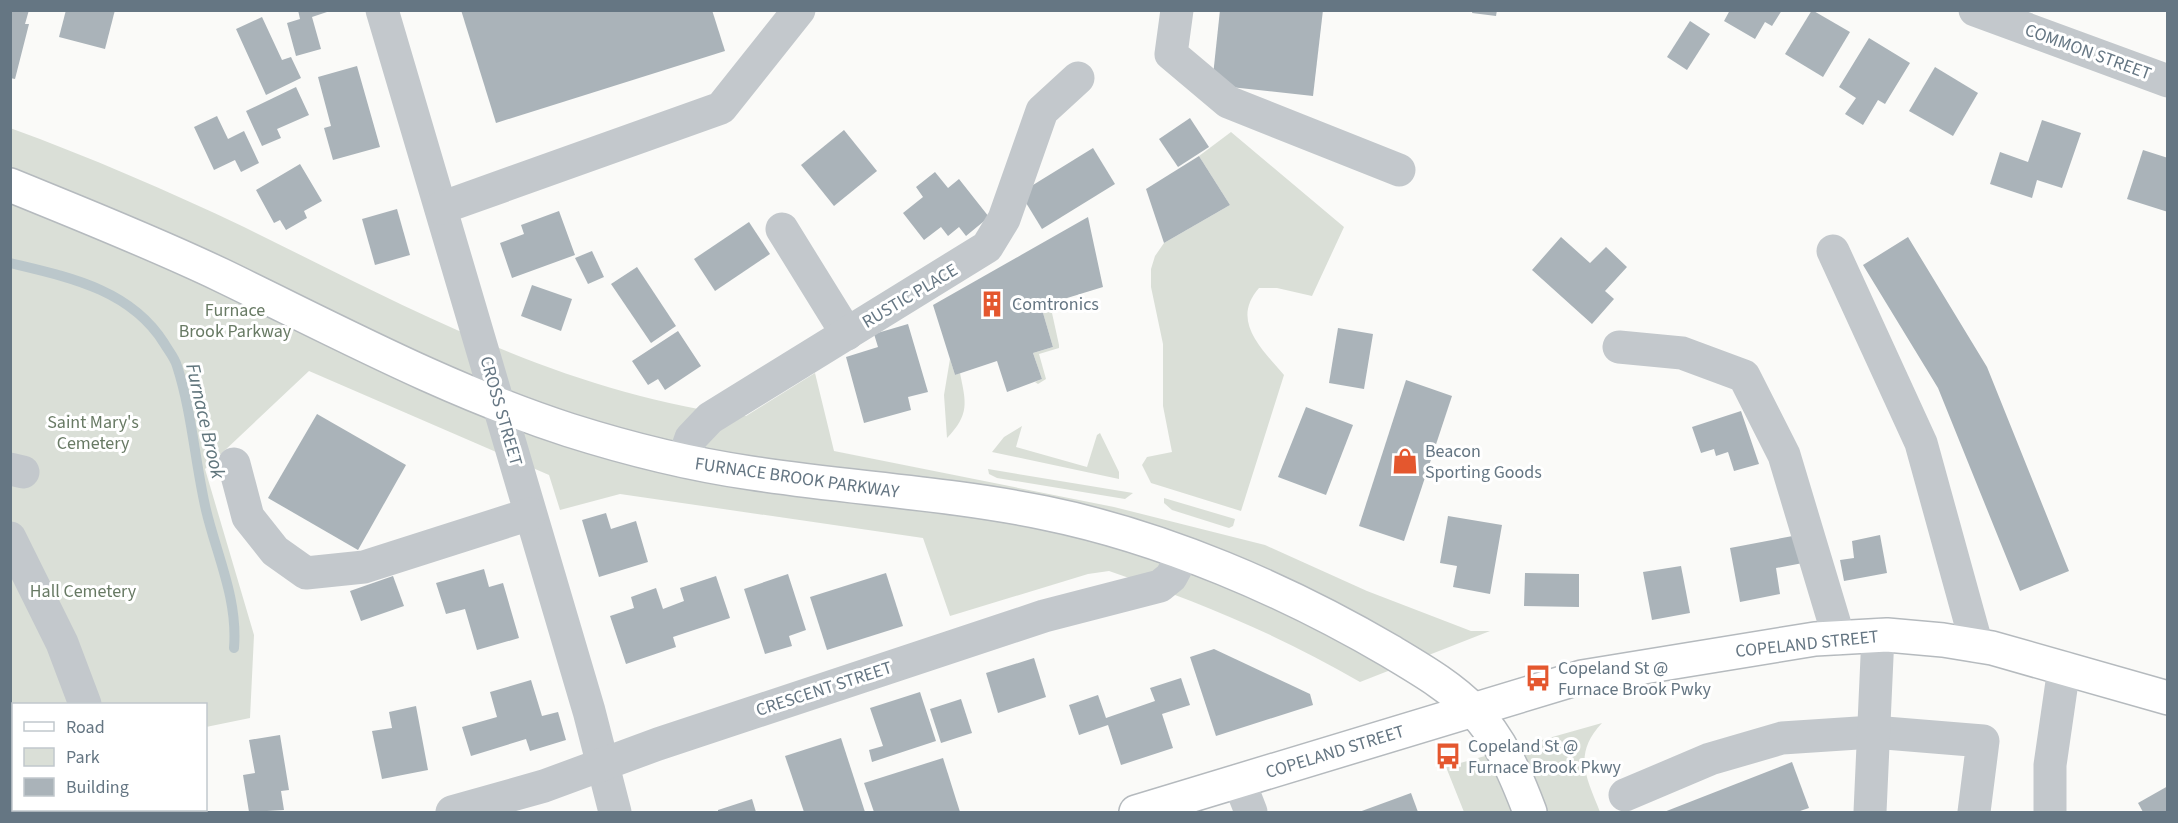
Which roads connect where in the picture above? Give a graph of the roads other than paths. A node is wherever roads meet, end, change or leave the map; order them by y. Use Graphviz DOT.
graph roads {
  1 [pos="382,10"];
  2 [pos="799,10"];
  3 [pos="1177,10"];
  4 [pos="1997,14"];
  5 [pos="1078,78"];
  6 [pos="2168,81"];
  7 [pos="1399,170"];
  8 [pos="10,185"];
  9 [pos="441,208"];
  10 [pos="782,229"];
  11 [pos="1833,251"];
  12 [pos="847,334"];
  13 [pos="1620,347"];
  14 [pos="498,405"];
  15 [pos="683,461"];
  16 [pos="234,464"];
  17 [pos="530,514"];
  18 [pos="10,527"];
  19 [pos="10,537"];
  20 [pos="1184,555"];
  21 [pos="1878,635"];
  22 [pos="1839,638"];
  23 [pos="1977,646"];
  24 [pos="2064,668"];
  25 [pos="2168,698"];
  26 [pos="84,703"];
  27 [pos="1473,709"];
  28 [pos="1874,732"];
  29 [pos="603,765"];
  30 [pos="1239,781"];
  31 [pos="1625,795"];
  32 [pos="524,802"];
  33 [pos="452,813"];
  34 [pos="615,813"];
  35 [pos="1136,813"];
  36 [pos="1251,813"];
  37 [pos="1530,813"];
  38 [pos="1870,813"];
  39 [pos="1974,813"];
  40 [pos="2050,813"];
  1 -- 9 [label="street, CROSS STREET"];
  2 -- 9 [label="street"];
  3 -- 7 [label="street"];
  4 -- 6 [label="street, COMMON STREET"];
  5 -- 12 [label="street, RUSTIC PLACE"];
  8 -- 14 [label="main road, FURNACE BROOK PARKWAY"];
  9 -- 14 [label="street, CROSS STREET"];
  10 -- 12 [label="street"];
  11 -- 23 [label="street"];
  12 -- 15 [label="street, RUSTIC PLACE"];
  13 -- 22 [label="street"];
  14 -- 15 [label="main road, FURNACE BROOK PARKWAY"];
  14 -- 17 [label="street, CROSS STREET"];
  15 -- 20 [label="main road, FURNACE BROOK PARKWAY"];
  16 -- 17 [label="street"];
  17 -- 29 [label="street, CROSS STREET"];
  18 -- 19 [label="street"];
  19 -- 26 [label="street"];
  20 -- 27 [label="main road, FURNACE BROOK PARKWAY"];
  20 -- 29 [label="street, CRESCENT STREET"];
  21 -- 22 [label="main road, COPELAND STREET"];
  21 -- 23 [label="main road, COPELAND STREET"];
  21 -- 28 [label="street"];
  22 -- 27 [label="main road, COPELAND STREET"];
  23 -- 24 [label="main road, COPELAND STREET"];
  24 -- 25 [label="main road, COPELAND STREET"];
  24 -- 40 [label="street"];
  27 -- 30 [label="main road, COPELAND STREET"];
  27 -- 37 [label="main road, FURNACE BROOK PARKWAY"];
  28 -- 31 [label="street"];
  28 -- 38 [label="street"];
  28 -- 39 [label="street"];
  29 -- 32 [label="street, CRESCENT STREET"];
  29 -- 34 [label="street, CROSS STREET"];
  30 -- 35 [label="main road, COPELAND STREET"];
  30 -- 36 [label="street"];
  32 -- 33 [label="street, CRESCENT STREET"];
}
